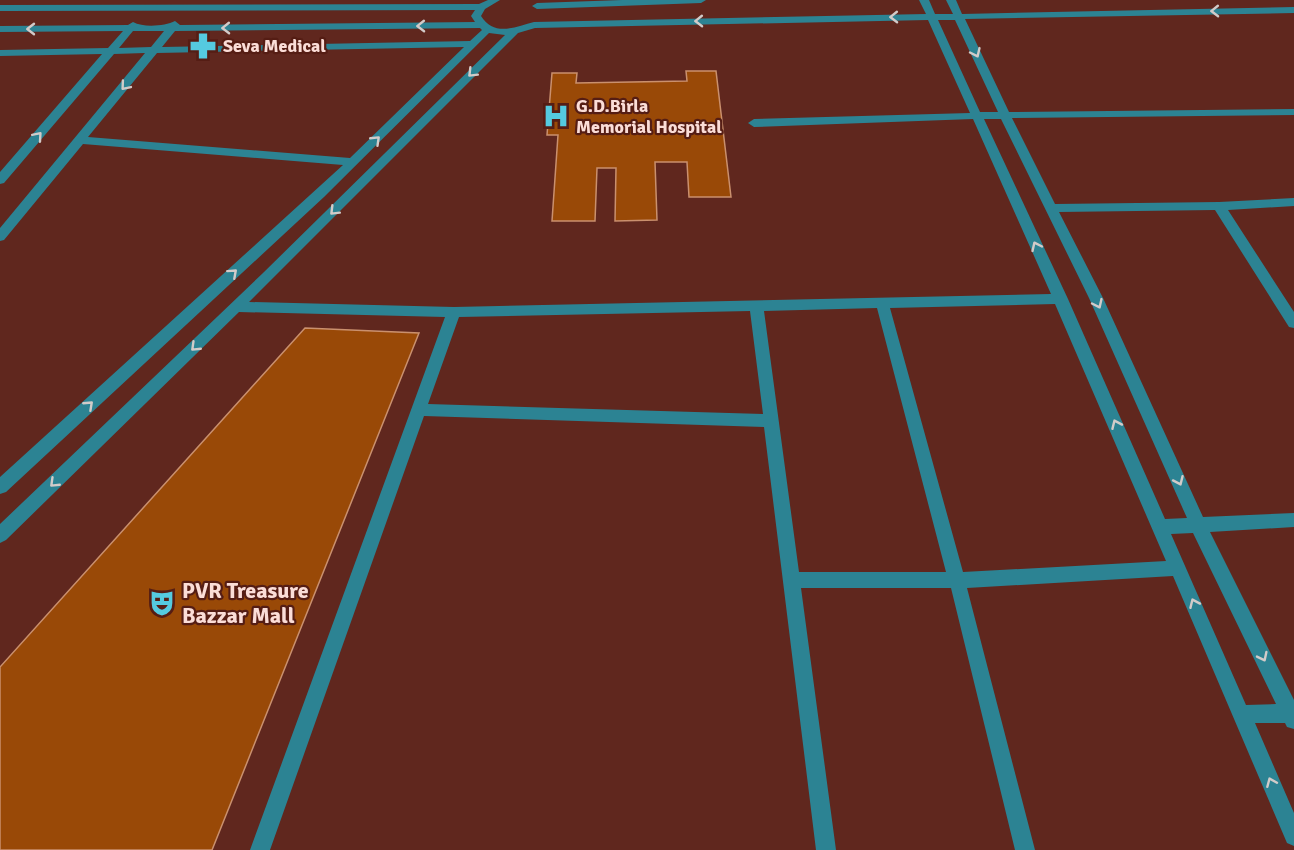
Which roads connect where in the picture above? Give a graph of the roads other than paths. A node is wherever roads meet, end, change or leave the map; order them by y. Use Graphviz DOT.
graph roads {
  1 [pos="495,0"];
  2 [pos="701,0"];
  3 [pos="924,0"];
  4 [pos="951,0"];
  5 [pos="531,2"];
  6 [pos="32,4"];
  7 [pos="482,7"];
  8 [pos="0,8"];
  9 [pos="147,8"];
  10 [pos="188,8"];
  11 [pos="1294,10"];
  12 [pos="959,16"];
  13 [pos="931,17"];
  14 [pos="534,25"];
  15 [pos="483,27"];
  16 [pos="0,29"];
  17 [pos="129,29"];
  18 [pos="172,29"];
  19 [pos="514,32"];
  20 [pos="473,44"];
  21 [pos="110,52"];
  22 [pos="153,52"];
  23 [pos="0,53"];
  24 [pos="1294,112"];
  25 [pos="1005,115"];
  26 [pos="976,116"];
  27 [pos="754,123"];
  28 [pos="81,140"];
  29 [pos="354,162"];
  30 [pos="0,180"];
  31 [pos="1294,202"];
  32 [pos="1219,206"];
  33 [pos="1052,208"];
  34 [pos="0,237"];
  35 [pos="1061,299"];
  36 [pos="882,302"];
  37 [pos="756,304"];
  38 [pos="236,307"];
  39 [pos="454,312"];
  40 [pos="1294,323"];
  41 [pos="418,410"];
  42 [pos="772,421"];
  43 [pos="0,487"];
  44 [pos="1294,520"];
  45 [pos="1198,525"];
  46 [pos="1161,527"];
  47 [pos="0,535"];
  48 [pos="1179,568"];
  49 [pos="793,580"];
  50 [pos="957,580"];
  51 [pos="1242,714"];
  52 [pos="1293,716"];
  53 [pos="1294,836"];
  54 [pos="260,850"];
  55 [pos="826,850"];
  56 [pos="1025,850"];
  1 -- 7 [label="street"];
  2 -- 5 [label="street"];
  3 -- 13 [label="street"];
  4 -- 12 [label="street"];
  5 -- 14 [label="street"];
  6 -- 8 [label="street"];
  6 -- 9 [label="street"];
  7 -- 10 [label="street"];
  7 -- 15 [label="street"];
  9 -- 10 [label="street"];
  9 -- 17 [label="street"];
  10 -- 18 [label="street"];
  11 -- 12 [label="street, one-way"];
  12 -- 13 [label="street"];
  12 -- 25 [label="street, one-way"];
  13 -- 14 [label="street, one-way"];
  13 -- 26 [label="street"];
  14 -- 19 [label="street"];
  15 -- 18 [label="street, one-way"];
  15 -- 19 [label="street"];
  15 -- 20 [label="street"];
  17 -- 16 [label="street, one-way"];
  17 -- 18 [label="street"];
  17 -- 21 [label="street"];
  18 -- 22 [label="street"];
  19 -- 38 [label="street, one-way"];
  20 -- 22 [label="street"];
  29 -- 20 [label="street, one-way"];
  21 -- 22 [label="street"];
  21 -- 23 [label="street"];
  30 -- 21 [label="street, one-way"];
  22 -- 28 [label="street, one-way"];
  24 -- 25 [label="street"];
  25 -- 26 [label="street"];
  25 -- 33 [label="street"];
  26 -- 27 [label="street"];
  35 -- 26 [label="street, one-way"];
  28 -- 29 [label="street"];
  28 -- 34 [label="street"];
  43 -- 29 [label="street, one-way"];
  31 -- 32 [label="street"];
  32 -- 33 [label="street"];
  32 -- 40 [label="street"];
  33 -- 45 [label="street, one-way"];
  35 -- 36 [label="street"];
  46 -- 35 [label="street, one-way"];
  36 -- 37 [label="street"];
  36 -- 50 [label="street"];
  37 -- 39 [label="street"];
  37 -- 42 [label="street"];
  38 -- 39 [label="street"];
  38 -- 47 [label="street, one-way"];
  39 -- 41 [label="street"];
  41 -- 42 [label="street"];
  41 -- 54 [label="street"];
  42 -- 49 [label="street"];
  44 -- 45 [label="street"];
  45 -- 46 [label="street"];
  45 -- 52 [label="street, one-way"];
  46 -- 48 [label="street"];
  48 -- 50 [label="street"];
  51 -- 48 [label="street, one-way"];
  49 -- 50 [label="street"];
  49 -- 55 [label="street"];
  50 -- 56 [label="street"];
  51 -- 52 [label="street"];
  53 -- 51 [label="street, one-way"];
}
